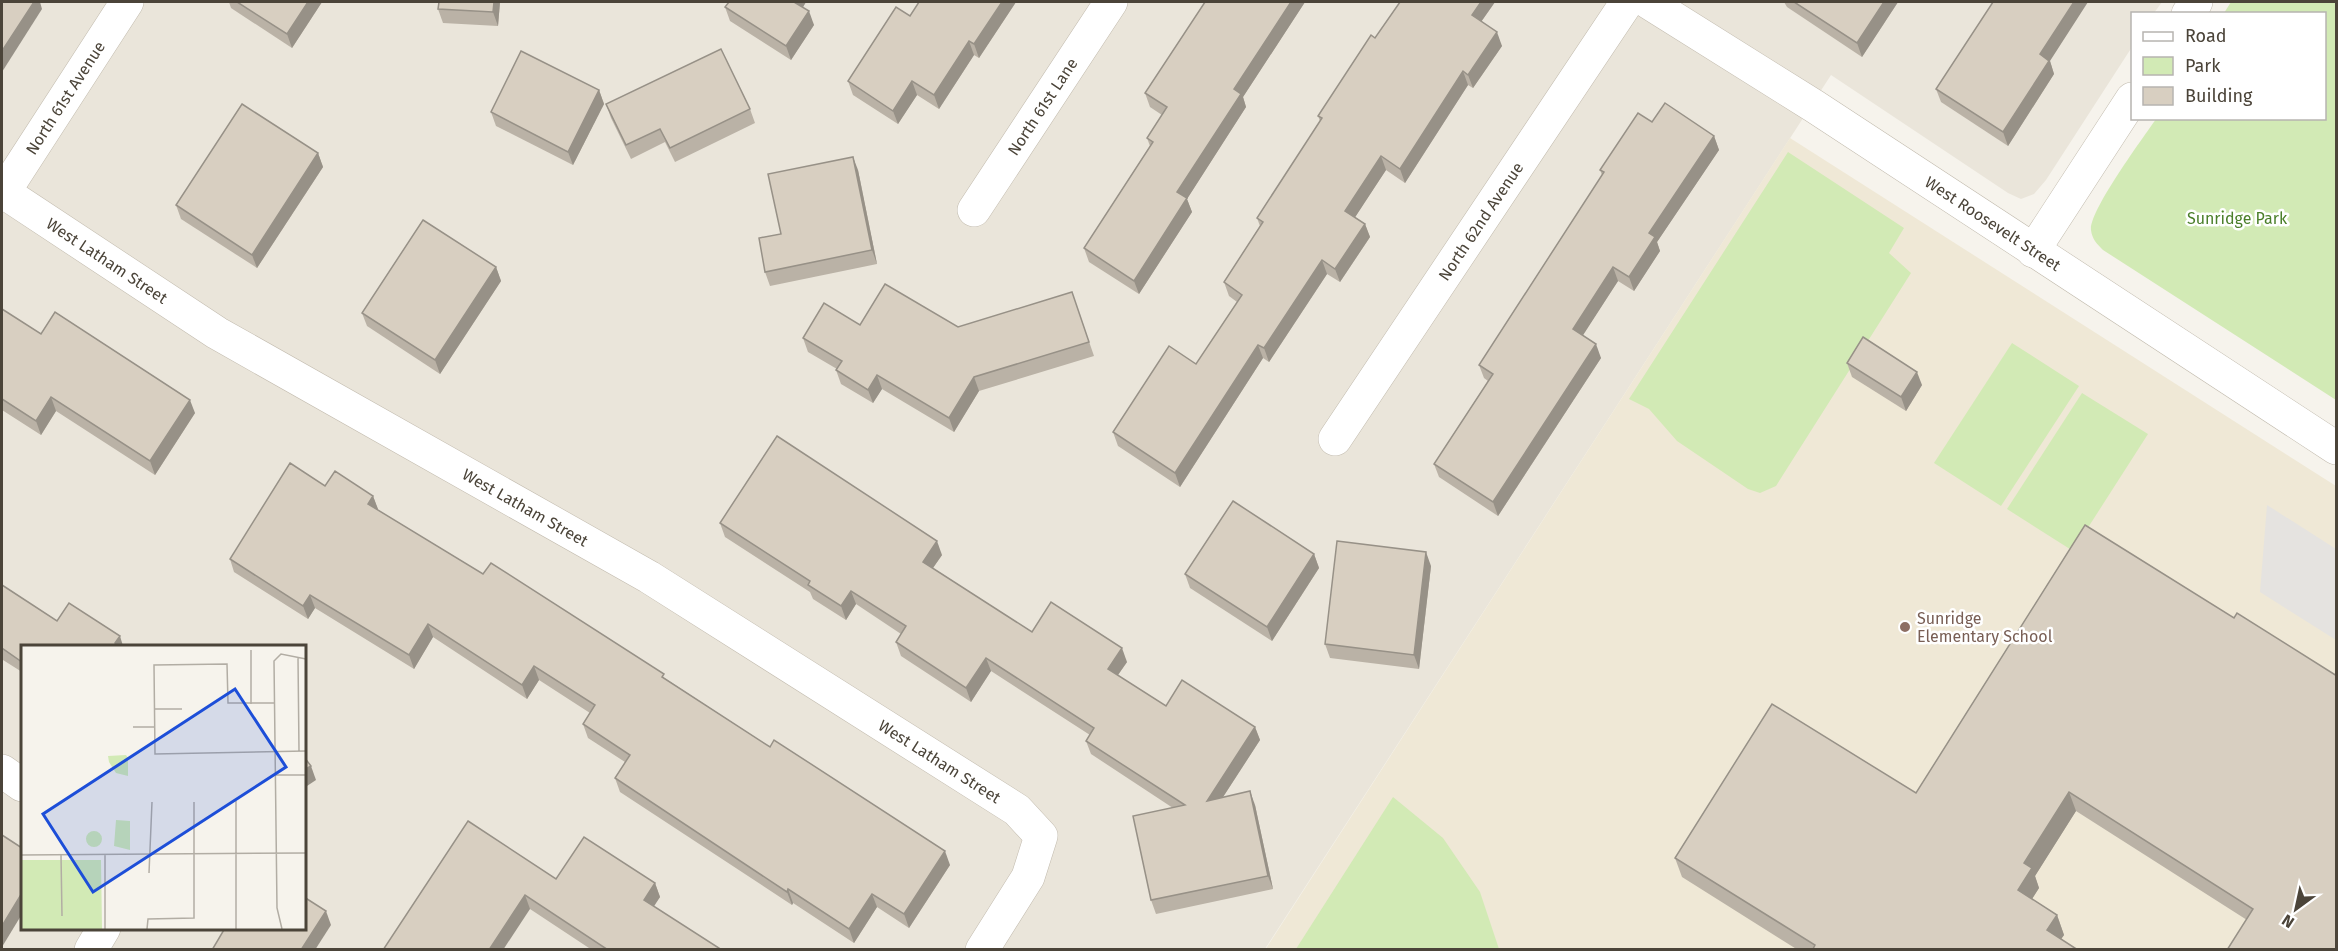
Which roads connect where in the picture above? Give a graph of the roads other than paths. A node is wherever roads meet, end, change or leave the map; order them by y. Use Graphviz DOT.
graph roads {
  1 [pos="127,2"];
  2 [pos="1111,2"];
  3 [pos="1627,2"];
  4 [pos="1648,2"];
  5 [pos="2131,102"];
  6 [pos="2,193"];
  7 [pos="974,210"];
  8 [pos="2033,251"];
  9 [pos="1335,440"];
  10 [pos="2337,448"];
  11 [pos="2,771"];
  12 [pos="21,784"];
  13 [pos="104,930"];
  14 [pos="91,950"];
  15 [pos="982,950"];
  1 -- 6 [label="street, North 61st Avenue"];
  2 -- 7 [label="street, North 61st Lane"];
  3 -- 9 [label="street, North 62nd Avenue"];
  4 -- 8 [label="street, West Roosevelt Street"];
  5 -- 8 [label="street"];
  6 -- 15 [label="street, West Latham Street"];
  8 -- 10 [label="street, West Roosevelt Street"];
  11 -- 12 [label="street"];
  13 -- 14 [label="street"];
}
